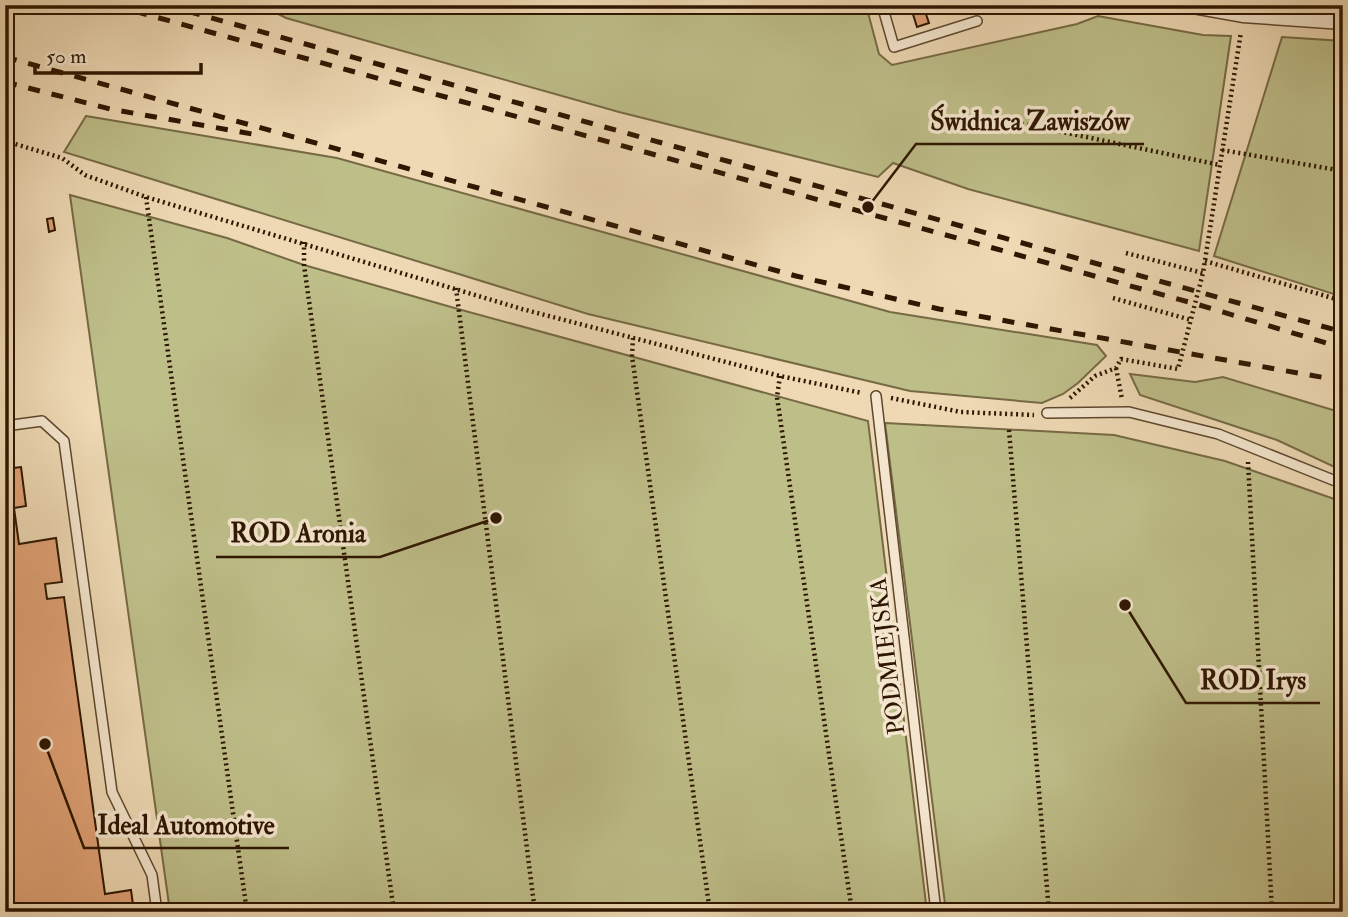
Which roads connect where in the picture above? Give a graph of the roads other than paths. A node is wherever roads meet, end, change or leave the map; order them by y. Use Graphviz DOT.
graph roads {
  1 [pos="882,5"];
  2 [pos="1198,5"];
  3 [pos="1343,20"];
  4 [pos="977,21"];
  5 [pos="876,396"];
  6 [pos="1047,413"];
  7 [pos="5,426"];
  8 [pos="1343,484"];
  9 [pos="157,912"];
  10 [pos="936,912"];
  1 -- 4 [label="lane"];
  2 -- 3 [label="street"];
  5 -- 10 [label="lane, PODMIEJSKA"];
  6 -- 8 [label="lane"];
  7 -- 9 [label="lane"];
}
